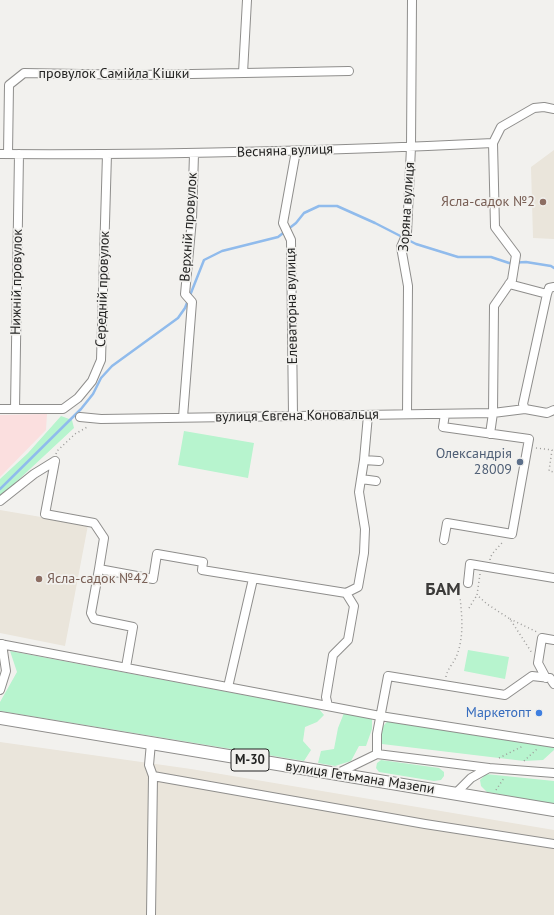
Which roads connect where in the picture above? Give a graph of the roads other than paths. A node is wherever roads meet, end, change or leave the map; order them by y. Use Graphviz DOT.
graph roads {
  1 [pos="247,0"];
  2 [pos="412,0"];
  3 [pos="349,71"];
  4 [pos="243,73"];
  5 [pos="554,109"];
  6 [pos="493,143"];
  7 [pos="411,147"];
  8 [pos="296,151"];
  9 [pos="4,154"];
  10 [pos="19,154"];
  11 [pos="107,154"];
  12 [pos="194,154"];
  13 [pos="511,282"];
  14 [pos="554,287"];
  15 [pos="547,294"];
  16 [pos="0,409"];
  17 [pos="15,409"];
  18 [pos="525,409"];
  19 [pos="554,410"];
  20 [pos="493,413"];
  21 [pos="407,414"];
  22 [pos="445,414"];
  23 [pos="368,415"];
  24 [pos="293,416"];
  25 [pos="80,417"];
  26 [pos="183,417"];
  27 [pos="490,434"];
  28 [pos="364,460"];
  29 [pos="379,461"];
  30 [pos="361,479"];
  31 [pos="376,481"];
  32 [pos="0,501"];
  33 [pos="444,540"];
  34 [pos="99,569"];
  35 [pos="253,578"];
  36 [pos="554,578"];
  37 [pos="468,583"];
  38 [pos="346,594"];
  39 [pos="554,640"];
  40 [pos="1,644"];
  41 [pos="126,667"];
  42 [pos="546,678"];
  43 [pos="554,684"];
  44 [pos="228,687"];
  45 [pos="0,690"];
  46 [pos="328,706"];
  47 [pos="380,716"];
  48 [pos="0,718"];
  49 [pos="151,743"];
  50 [pos="554,743"];
  51 [pos="377,754"];
  52 [pos="489,768"];
  53 [pos="554,773"];
  54 [pos="336,774"];
  55 [pos="152,776"];
  56 [pos="455,794"];
  57 [pos="554,810"];
  58 [pos="554,844"];
  59 [pos="151,915"];
  1 -- 4 [label="street"];
  2 -- 7 [label="street, Зоряна вулиця"];
  3 -- 4 [label="street, провулок Самійла Кішки"];
  4 -- 9 [label="street, провулок Самійла Кішки"];
  5 -- 6 [label="street"];
  6 -- 7 [label="street, Весняна вулиця"];
  6 -- 13 [label="street"];
  7 -- 8 [label="street, Весняна вулиця"];
  7 -- 21 [label="street, Зоряна вулиця"];
  8 -- 12 [label="street, Весняна вулиця"];
  8 -- 24 [label="street, Елеваторна вулиця"];
  9 -- 10 [label="street, Весняна вулиця"];
  10 -- 11 [label="street, Весняна вулиця"];
  10 -- 17 [label="street, Нижній провулок"];
  11 -- 12 [label="street, Весняна вулиця"];
  11 -- 17 [label="street, Середній провулок"];
  12 -- 26 [label="street, Верхній провулок"];
  13 -- 15 [label="street"];
  13 -- 20 [label="street"];
  14 -- 15 [label="street"];
  15 -- 18 [label="street"];
  16 -- 17 [label="street"];
  18 -- 19 [label="street, вулиця Євгена Коновальця"];
  18 -- 20 [label="street, вулиця Євгена Коновальця"];
  20 -- 22 [label="street, вулиця Євгена Коновальця"];
  20 -- 27 [label="street"];
  21 -- 22 [label="street, вулиця Євгена Коновальця"];
  21 -- 23 [label="street, вулиця Євгена Коновальця"];
  22 -- 27 [label="street"];
  23 -- 24 [label="street, вулиця Євгена Коновальця"];
  23 -- 28 [label="street"];
  24 -- 26 [label="street, вулиця Євгена Коновальця"];
  25 -- 26 [label="street, вулиця Євгена Коновальця"];
  27 -- 33 [label="street"];
  28 -- 29 [label="street"];
  28 -- 30 [label="street"];
  30 -- 31 [label="street"];
  30 -- 38 [label="street"];
  32 -- 34 [label="street"];
  34 -- 35 [label="street"];
  34 -- 41 [label="street"];
  35 -- 38 [label="street"];
  35 -- 44 [label="street"];
  36 -- 37 [label="street"];
  38 -- 46 [label="street"];
  39 -- 42 [label="street"];
  40 -- 41 [label="street"];
  40 -- 45 [label="street"];
  41 -- 44 [label="street"];
  42 -- 43 [label="street"];
  42 -- 47 [label="street"];
  44 -- 46 [label="street"];
  46 -- 47 [label="street"];
  47 -- 50 [label="street"];
  47 -- 51 [label="street"];
  48 -- 49 [label="highway, вулиця Гетьмана Мазепи / М-30"];
  49 -- 54 [label="highway, вулиця Гетьмана Мазепи / М-30"];
  49 -- 55 [label="street"];
  51 -- 52 [label="street"];
  51 -- 54 [label="street"];
  52 -- 53 [label="street"];
  52 -- 56 [label="street"];
  54 -- 56 [label="highway, вулиця Гетьмана Мазепи / М-30"];
  55 -- 58 [label="street"];
  55 -- 59 [label="street"];
  56 -- 57 [label="highway, вулиця Гетьмана Мазепи / М-30"];
}
